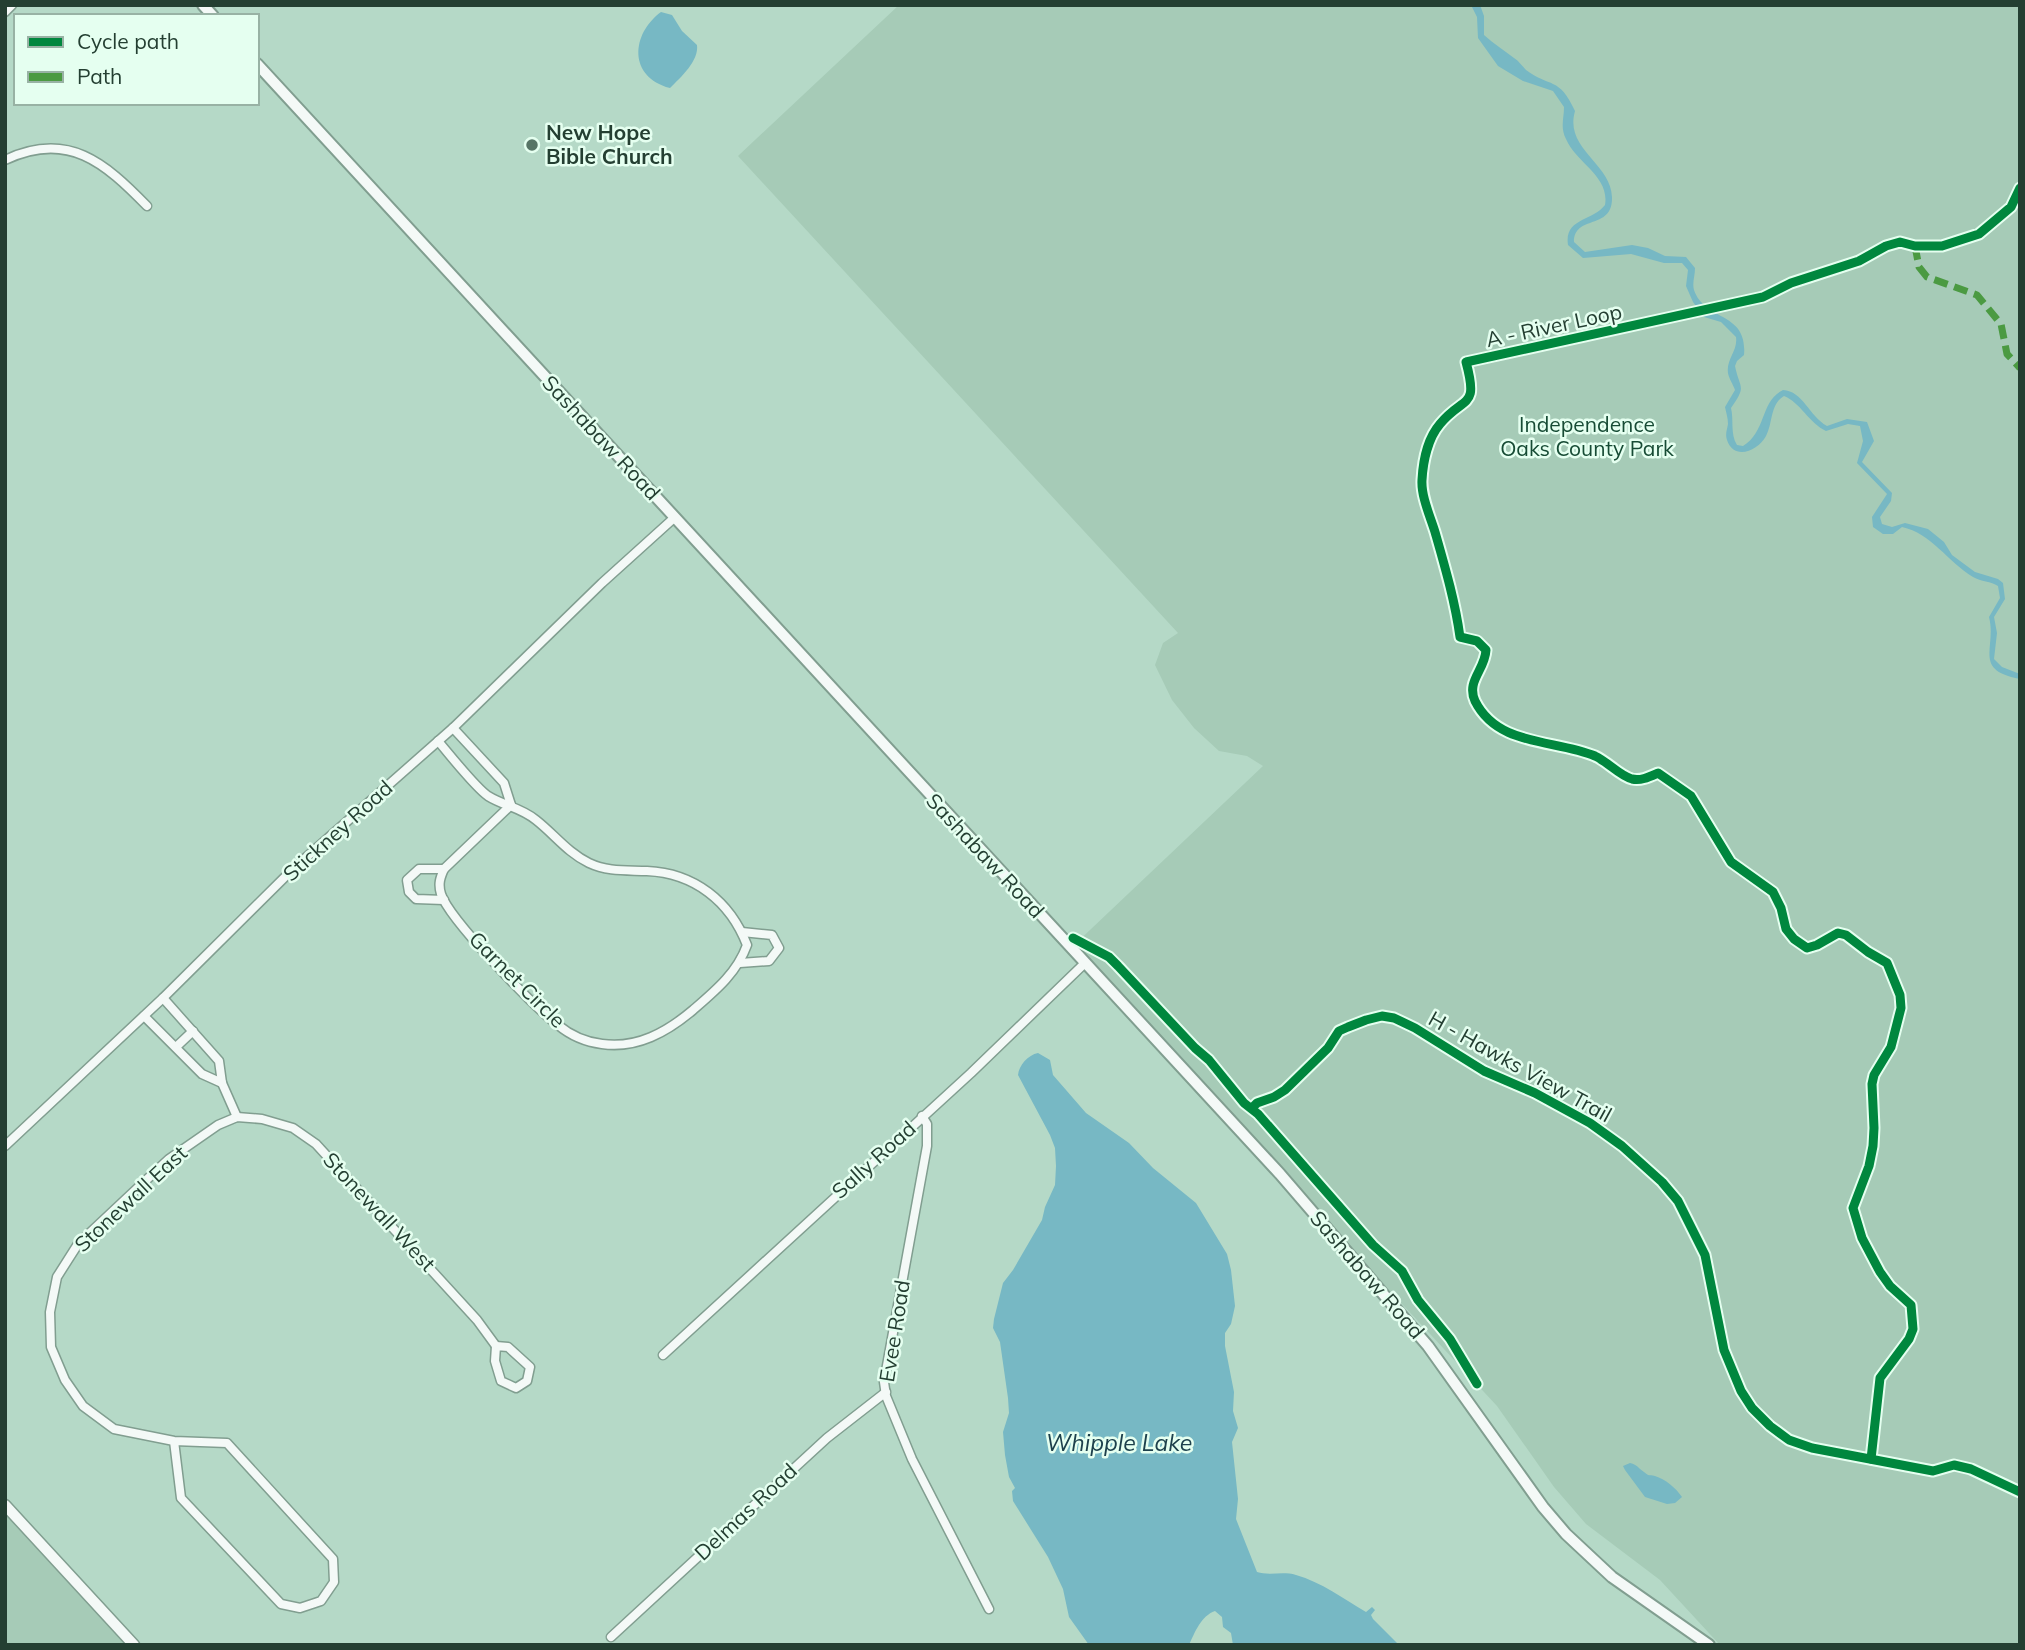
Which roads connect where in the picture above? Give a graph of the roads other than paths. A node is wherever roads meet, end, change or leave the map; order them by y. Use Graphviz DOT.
graph roads {
  1 [pos="12,5"];
  2 [pos="5,12"];
  3 [pos="259,66"];
  4 [pos="5,160"];
  5 [pos="147,206"];
  6 [pos="674,518"];
  7 [pos="453,728"];
  8 [pos="438,741"];
  9 [pos="511,805"];
  10 [pos="444,869"];
  11 [pos="444,900"];
  12 [pos="742,932"];
  13 [pos="740,963"];
  14 [pos="1085,963"];
  15 [pos="163,998"];
  16 [pos="144,1016"];
  17 [pos="193,1031"];
  18 [pos="176,1047"];
  19 [pos="222,1083"];
  20 [pos="922,1116"];
  21 [pos="237,1117"];
  22 [pos="5,1146"];
  23 [pos="496,1346"];
  24 [pos="663,1355"];
  25 [pos="886,1392"];
  26 [pos="174,1441"];
  27 [pos="5,1505"];
  28 [pos="989,1609"];
  29 [pos="611,1637"];
  30 [pos="134,1645"];
  31 [pos="1709,1645"];
  1 -- 2 [label="street"];
  3 -- 6 [label="main road, Sashabaw Road"];
  4 -- 5 [label="street"];
  6 -- 7 [label="street, Stickney Road"];
  6 -- 14 [label="main road, Sashabaw Road"];
  7 -- 8 [label="street, Stickney Road"];
  7 -- 9 [label="street"];
  8 -- 9 [label="street"];
  8 -- 15 [label="street, Stickney Road"];
  9 -- 10 [label="street"];
  9 -- 12 [label="street"];
  10 -- 11 [label="street"];
  10 -- 11 [label="street"];
  11 -- 13 [label="street, Garnet Circle"];
  12 -- 13 [label="street"];
  12 -- 13 [label="street"];
  14 -- 20 [label="street, Sally Road"];
  14 -- 31 [label="main road, Sashabaw Road"];
  15 -- 16 [label="street, Stickney Road"];
  15 -- 17 [label="street"];
  16 -- 18 [label="street"];
  16 -- 22 [label="street, Stickney Road"];
  17 -- 18 [label="street"];
  17 -- 19 [label="street"];
  18 -- 19 [label="street"];
  19 -- 21 [label="street"];
  20 -- 24 [label="street, Sally Road"];
  20 -- 25 [label="street, Evee Road"];
  21 -- 23 [label="street, Stonewall West"];
  21 -- 26 [label="street, Stonewall East"];
  23 -- 23 [label="street"];
  25 -- 28 [label="street, Evee Road"];
  25 -- 29 [label="street, Delmas Road"];
  26 -- 26 [label="street, Stonewall East"];
  27 -- 30 [label="street"];
}
